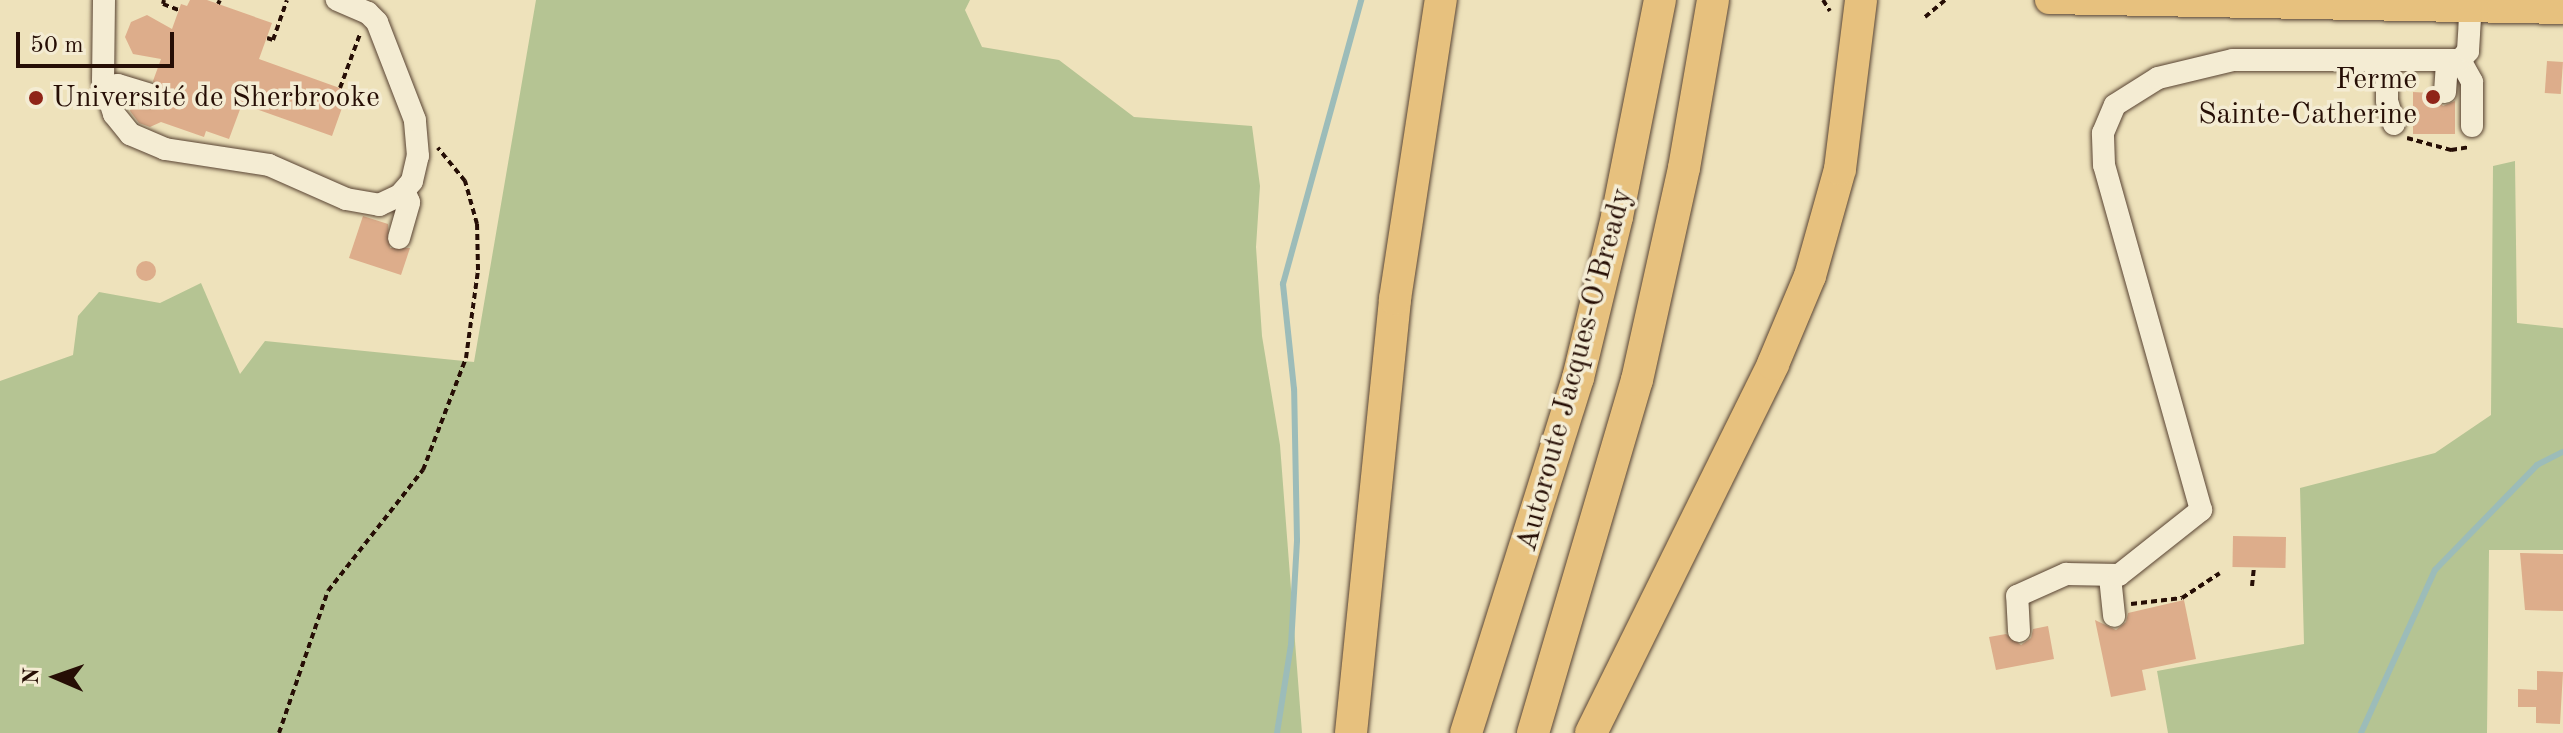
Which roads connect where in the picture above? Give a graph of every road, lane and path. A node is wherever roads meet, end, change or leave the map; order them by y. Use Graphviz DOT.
graph roads {
  1 [pos="104,0"];
  2 [pos="164,0"];
  3 [pos="287,0"];
  4 [pos="337,0"];
  5 [pos="1441,0"];
  6 [pos="1823,0"];
  7 [pos="1861,0"];
  8 [pos="1945,0"];
  9 [pos="2049,0"];
  10 [pos="1660,3"];
  11 [pos="2471,3"];
  12 [pos="1712,7"];
  13 [pos="179,10"];
  14 [pos="2563,10"];
  15 [pos="1830,11"];
  16 [pos="1925,17"];
  17 [pos="267,38"];
  18 [pos="356,43"];
  19 [pos="2387,60"];
  20 [pos="2454,62"];
  21 [pos="104,88"];
  22 [pos="340,88"];
  23 [pos="2445,92"];
  24 [pos="148,94"];
  25 [pos="2394,124"];
  26 [pos="2472,126"];
  27 [pos="418,140"];
  28 [pos="404,191"];
  29 [pos="399,238"];
  30 [pos="2254,567"];
  31 [pos="2220,573"];
  32 [pos="2110,577"];
  33 [pos="2252,586"];
  34 [pos="2113,610"];
  35 [pos="2019,631"];
  36 [pos="279,733"];
  37 [pos="1351,733"];
  38 [pos="1466,733"];
  39 [pos="1533,733"];
  40 [pos="1591,733"];
  1 -- 21 [label="lane"];
  2 -- 13 [label="path"];
  3 -- 17 [label="path"];
  4 -- 27 [label="lane"];
  5 -- 37 [label="highway"];
  6 -- 15 [label="path"];
  7 -- 40 [label="highway"];
  8 -- 16 [label="path"];
  9 -- 11 [label="main road"];
  10 -- 38 [label="highway, Autoroute Jacques-O'Bready"];
  11 -- 14 [label="main road"];
  11 -- 20 [label="lane"];
  12 -- 39 [label="highway, Autoroute Jacques-O'Bready"];
  18 -- 22 [label="path"];
  19 -- 20 [label="lane"];
  19 -- 25 [label="lane"];
  19 -- 32 [label="lane"];
  20 -- 23 [label="lane"];
  20 -- 26 [label="lane"];
  21 -- 24 [label="lane"];
  21 -- 28 [label="lane"];
  25 -- 26 [label="path"];
  27 -- 28 [label="lane"];
  27 -- 36 [label="path"];
  28 -- 29 [label="lane"];
  30 -- 33 [label="path"];
  31 -- 34 [label="path"];
  32 -- 34 [label="lane"];
  32 -- 35 [label="lane"];
}
